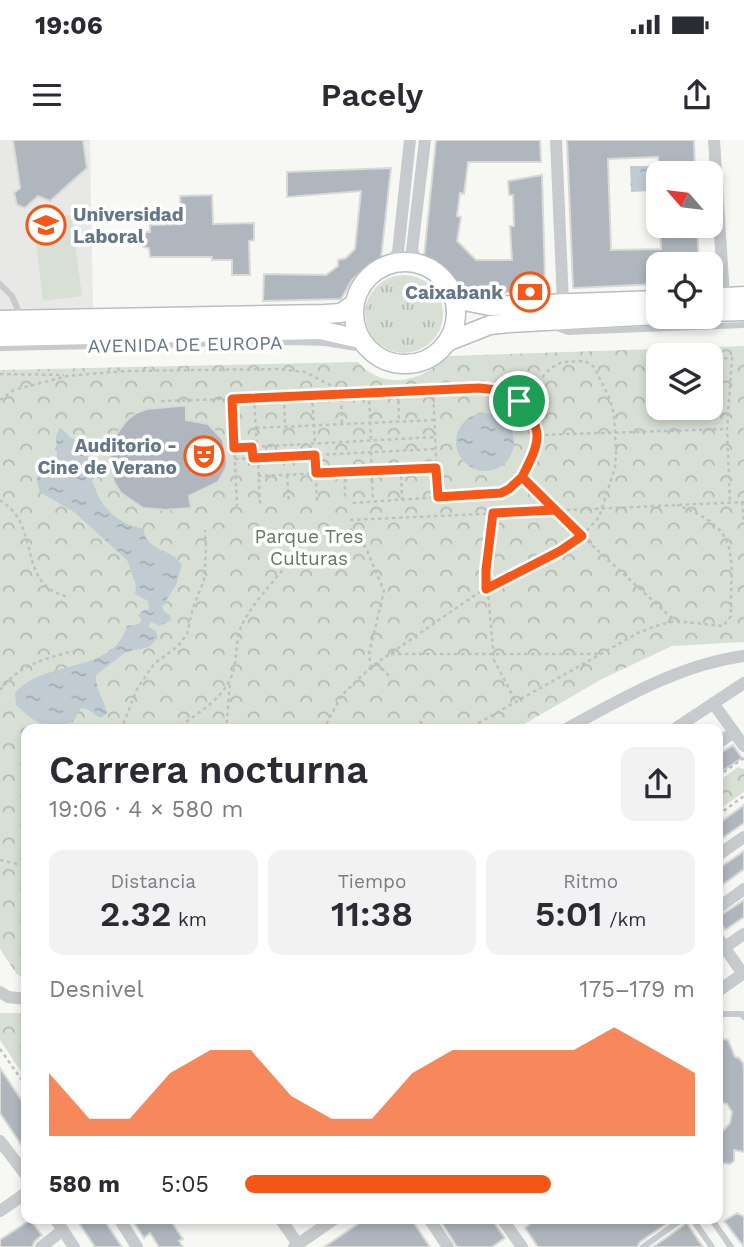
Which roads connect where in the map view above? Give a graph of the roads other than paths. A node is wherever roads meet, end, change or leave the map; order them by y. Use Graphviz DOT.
graph roads {
  1 [pos="410,140"];
  2 [pos="425,140"];
  3 [pos="556,140"];
  4 [pos="714,140"];
  5 [pos="716,252"];
  6 [pos="391,264"];
  7 [pos="418,264"];
  8 [pos="0,284"];
  9 [pos="744,296"];
  10 [pos="723,297"];
  11 [pos="454,299"];
  12 [pos="646,300"];
  13 [pos="563,303"];
  14 [pos="354,304"];
  15 [pos="744,311"];
  16 [pos="723,312"];
  17 [pos="646,316"];
  18 [pos="0,320"];
  19 [pos="21,320"];
  20 [pos="538,321"];
  21 [pos="744,326"];
  22 [pos="0,337"];
  23 [pos="447,342"];
  24 [pos="364,344"];
  25 [pos="0,348"];
  26 [pos="744,656"];
  27 [pos="744,682"];
  28 [pos="713,703"];
  29 [pos="576,724"];
  30 [pos="682,724"];
  31 [pos="734,732"];
  32 [pos="723,740"];
  33 [pos="744,746"];
  34 [pos="744,836"];
  35 [pos="723,851"];
  36 [pos="744,889"];
  37 [pos="723,904"];
  38 [pos="744,934"];
  39 [pos="723,944"];
  40 [pos="723,950"];
  41 [pos="743,974"];
  42 [pos="723,988"];
  43 [pos="0,991"];
  44 [pos="21,998"];
  45 [pos="723,1014"];
  46 [pos="744,1017"];
  47 [pos="0,1141"];
  48 [pos="21,1168"];
  49 [pos="21,1196"];
  50 [pos="0,1211"];
  51 [pos="123,1224"];
  52 [pos="283,1224"];
  53 [pos="327,1224"];
  54 [pos="433,1224"];
  55 [pos="506,1224"];
  56 [pos="675,1224"];
  57 [pos="697,1224"];
  58 [pos="715,1224"];
  59 [pos="60,1225"];
  60 [pos="296,1246"];
  61 [pos="41,1247"];
  62 [pos="74,1247"];
  63 [pos="137,1247"];
  64 [pos="448,1247"];
  65 [pos="522,1247"];
  66 [pos="642,1247"];
  67 [pos="712,1247"];
  68 [pos="731,1247"];
  1 -- 6 [label="street"];
  2 -- 7 [label="street"];
  3 -- 13 [label="street"];
  4 -- 5 [label="street"];
  6 -- 7 [label="main road"];
  6 -- 14 [label="main road"];
  7 -- 11 [label="main road"];
  8 -- 19 [label="lane"];
  9 -- 10 [label="main road"];
  11 -- 13 [label="main road"];
  11 -- 23 [label="main road"];
  12 -- 13 [label="main road"];
  14 -- 19 [label="main road, AVENIDA DE EUROPA"];
  14 -- 24 [label="main road"];
  15 -- 16 [label="main road"];
  17 -- 20 [label="main road, AVENIDA DE EUROPA"];
  18 -- 19 [label="main road, AVENIDA DE EUROPA"];
  20 -- 21 [label="lane, AVENIDA DE EUROPA"];
  20 -- 23 [label="main road, AVENIDA DE EUROPA"];
  22 -- 24 [label="main road, AVENIDA DE EUROPA"];
  23 -- 24 [label="main road, AVENIDA DE EUROPA"];
  24 -- 25 [label="lane, AVENIDA DE EUROPA"];
  26 -- 29 [label="street"];
  27 -- 28 [label="street"];
  28 -- 30 [label="street"];
  28 -- 31 [label="street"];
  31 -- 32 [label="street"];
  31 -- 33 [label="street"];
  34 -- 35 [label="street"];
  36 -- 37 [label="street"];
  38 -- 39 [label="street"];
  40 -- 41 [label="street"];
  41 -- 42 [label="street"];
  43 -- 44 [label="street"];
  45 -- 46 [label="lane"];
  47 -- 48 [label="street"];
  49 -- 50 [label="street"];
  51 -- 63 [label="street"];
  52 -- 60 [label="street"];
  53 -- 60 [label="street"];
  54 -- 64 [label="street"];
  55 -- 65 [label="street"];
  56 -- 66 [label="lane"];
  57 -- 67 [label="lane"];
  58 -- 68 [label="lane"];
  59 -- 61 [label="street"];
  59 -- 62 [label="street"];
}
